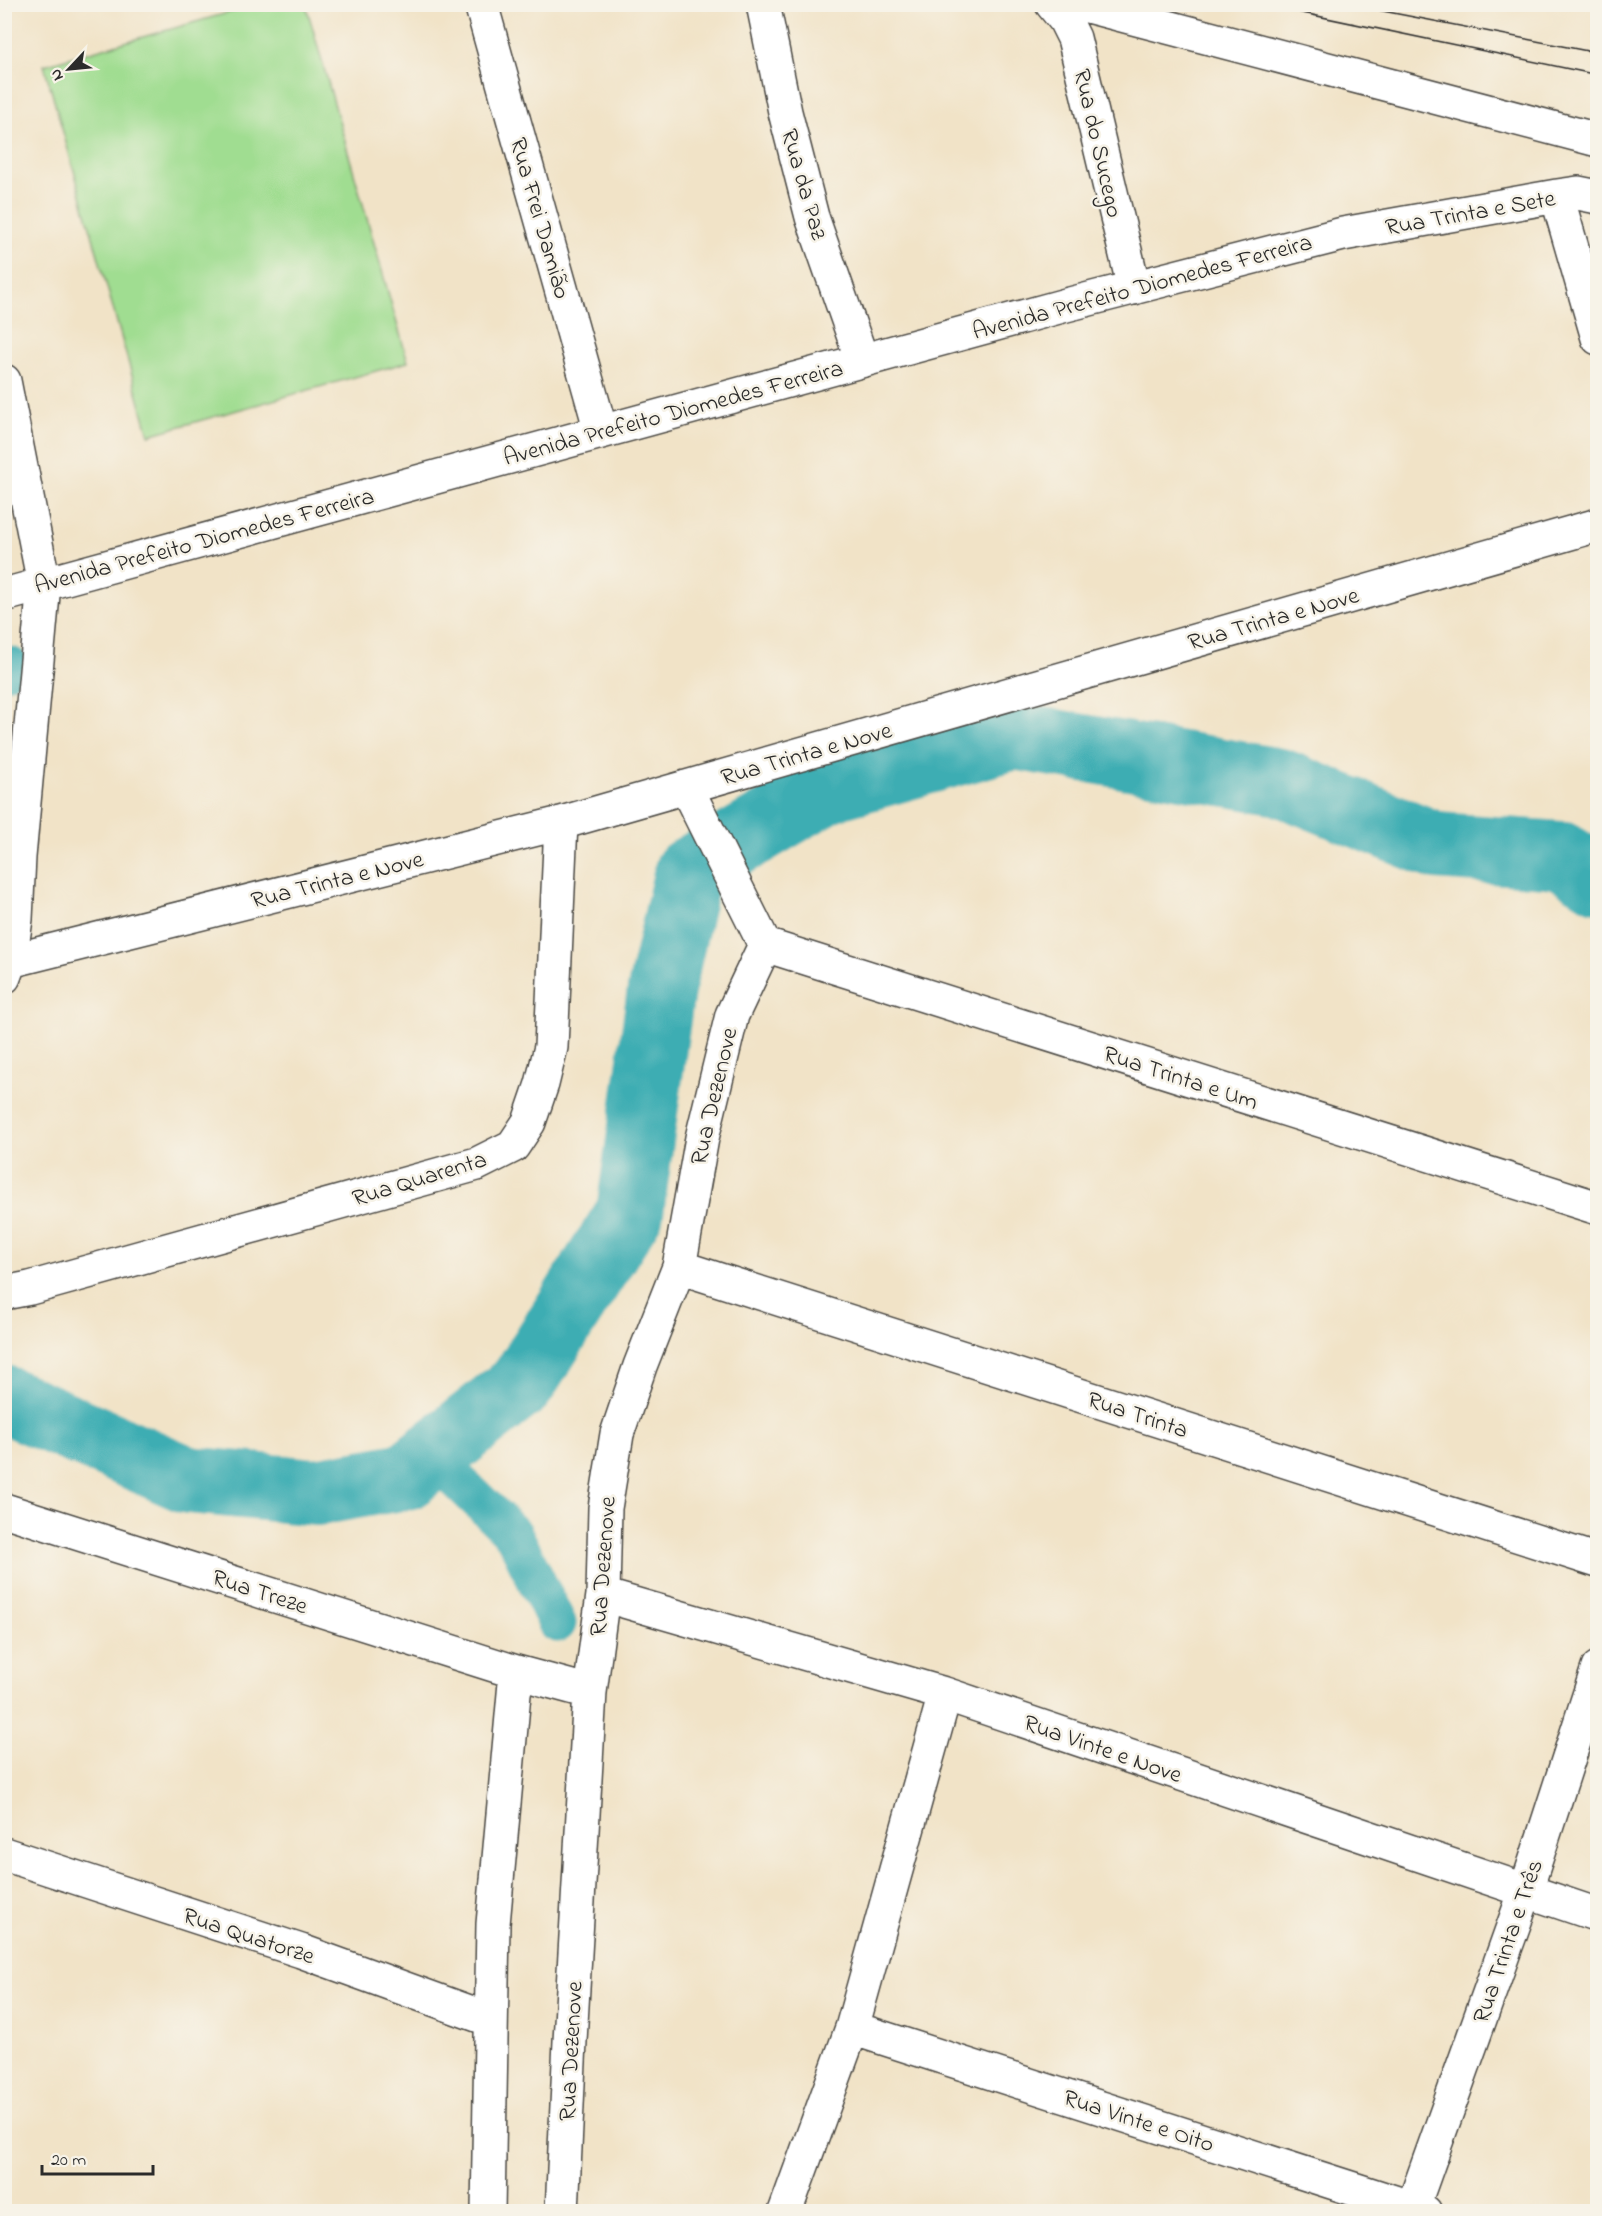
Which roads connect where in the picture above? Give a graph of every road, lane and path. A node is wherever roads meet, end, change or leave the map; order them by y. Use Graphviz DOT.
graph roads {
  1 [pos="481,4"];
  2 [pos="763,4"];
  3 [pos="1052,4"];
  4 [pos="1080,4"];
  5 [pos="1598,140"];
  6 [pos="1583,193"];
  7 [pos="1343,234"];
  8 [pos="1134,288"];
  9 [pos="1598,338"];
  10 [pos="862,360"];
  11 [pos="4,381"];
  12 [pos="601,431"];
  13 [pos="1598,525"];
  14 [pos="44,584"];
  15 [pos="4,594"];
  16 [pos="686,787"];
  17 [pos="561,823"];
  18 [pos="765,945"];
  19 [pos="7,969"];
  20 [pos="1598,1208"];
  21 [pos="679,1267"];
  22 [pos="4,1293"];
  23 [pos="4,1510"];
  24 [pos="1598,1561"];
  25 [pos="603,1594"];
  26 [pos="1598,1668"];
  27 [pos="516,1672"];
  28 [pos="590,1692"];
  29 [pos="945,1694"];
  30 [pos="4,1854"];
  31 [pos="1525,1893"];
  32 [pos="1598,1916"];
  33 [pos="491,2020"];
  34 [pos="852,2028"];
  35 [pos="1416,2210"];
  36 [pos="488,2211"];
  37 [pos="562,2211"];
  38 [pos="785,2211"];
  1 -- 12 [label="street, Rua Frei Damião"];
  2 -- 10 [label="street, Rua da Paz"];
  3 -- 8 [label="street, Rua do Sucego"];
  4 -- 5 [label="street"];
  6 -- 7 [label="street, Rua Trinta e Sete"];
  6 -- 9 [label="street"];
  7 -- 8 [label="street, Avenida Prefeito Diomedes Ferreira"];
  8 -- 10 [label="street, Avenida Prefeito Diomedes Ferreira"];
  10 -- 12 [label="street, Avenida Prefeito Diomedes Ferreira"];
  11 -- 14 [label="street"];
  12 -- 14 [label="street, Avenida Prefeito Diomedes Ferreira"];
  13 -- 16 [label="street, Rua Trinta e Nove"];
  14 -- 15 [label="street, Avenida Prefeito Diomedes Ferreira"];
  14 -- 19 [label="street"];
  16 -- 17 [label="street, Rua Trinta e Nove"];
  16 -- 18 [label="street"];
  17 -- 19 [label="street, Rua Trinta e Nove"];
  17 -- 22 [label="street, Rua Quarenta"];
  18 -- 20 [label="street, Rua Trinta e Um"];
  18 -- 21 [label="street, Rua Dezenove"];
  21 -- 24 [label="street, Rua Trinta"];
  21 -- 25 [label="street, Rua Dezenove"];
  23 -- 27 [label="street, Rua Treze"];
  25 -- 28 [label="street, Rua Dezenove"];
  25 -- 29 [label="street, Rua Vinte e Nove"];
  26 -- 31 [label="street, Rua Trinta e Três"];
  27 -- 28 [label="street, Rua Treze"];
  27 -- 33 [label="street"];
  28 -- 37 [label="street, Rua Dezenove"];
  29 -- 31 [label="street, Rua Vinte e Nove"];
  29 -- 34 [label="street"];
  30 -- 33 [label="street, Rua Quatorze"];
  31 -- 32 [label="street, Rua Vinte e Nove"];
  31 -- 35 [label="street, Rua Trinta e Três"];
  33 -- 36 [label="street"];
  34 -- 35 [label="street, Rua Vinte e Oito"];
  34 -- 38 [label="street"];
}
